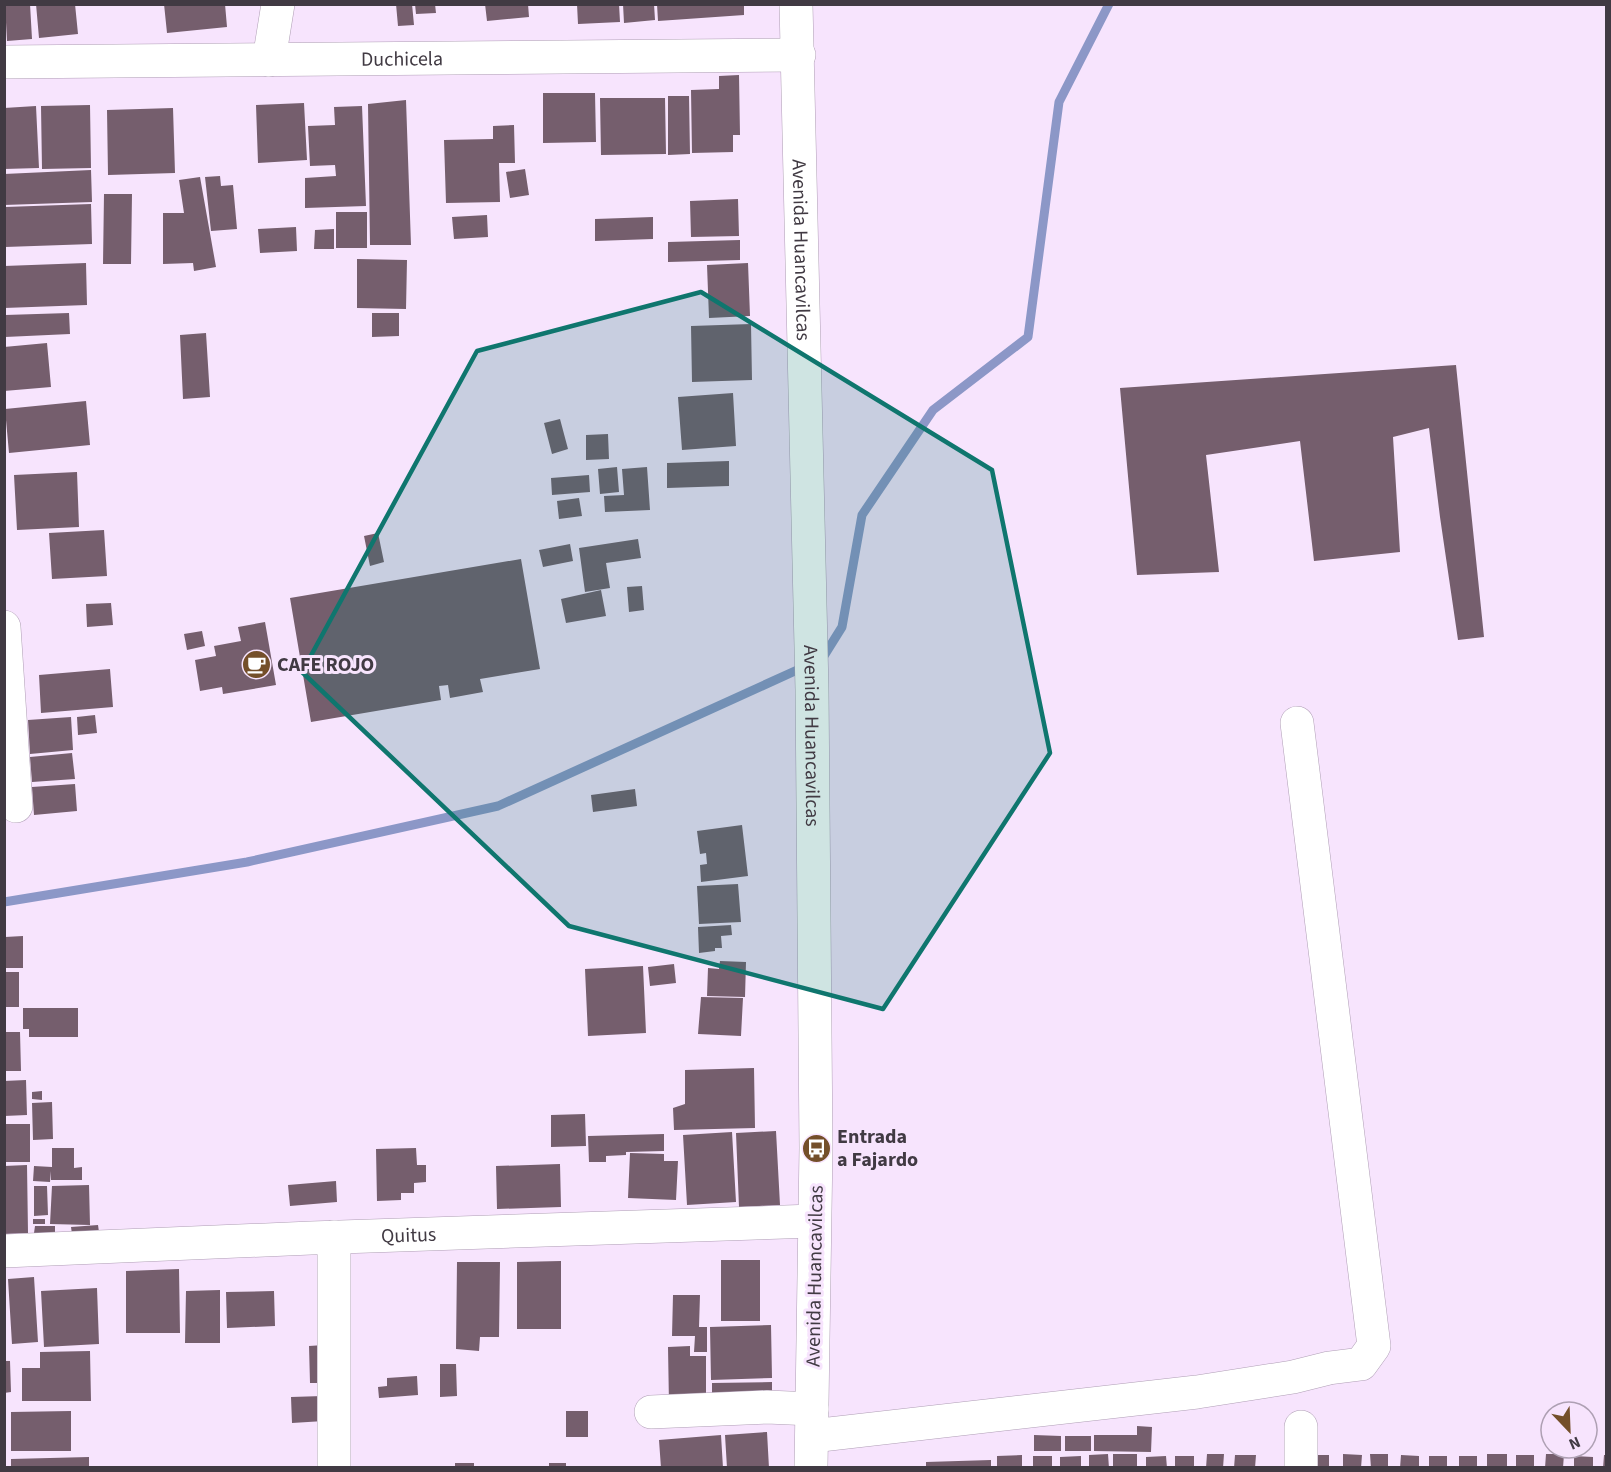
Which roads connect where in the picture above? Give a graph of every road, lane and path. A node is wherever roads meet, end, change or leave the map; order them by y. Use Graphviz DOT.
graph roads {
  1 [pos="278,4"];
  2 [pos="796,4"];
  3 [pos="799,55"];
  4 [pos="269,60"];
  5 [pos="4,62"];
  6 [pos="4,627"];
  7 [pos="1297,723"];
  8 [pos="16,806"];
  9 [pos="814,1221"];
  10 [pos="334,1237"];
  11 [pos="4,1251"];
  12 [pos="651,1412"];
  13 [pos="812,1422"];
  14 [pos="1301,1427"];
  15 [pos="334,1467"];
  16 [pos="812,1467"];
  17 [pos="1301,1467"];
  1 -- 4 [label="street"];
  2 -- 3 [label="street, Avenida Huancavilcas"];
  3 -- 4 [label="street, Duchicela"];
  3 -- 9 [label="street, Avenida Huancavilcas"];
  4 -- 5 [label="street, Duchicela"];
  6 -- 8 [label="street"];
  7 -- 13 [label="street"];
  9 -- 10 [label="street, Quitus"];
  9 -- 13 [label="street, Avenida Huancavilcas"];
  10 -- 11 [label="street, Quitus"];
  10 -- 15 [label="street"];
  12 -- 13 [label="street"];
  13 -- 16 [label="street, Avenida Huancavilcas"];
  14 -- 17 [label="street"];
}
